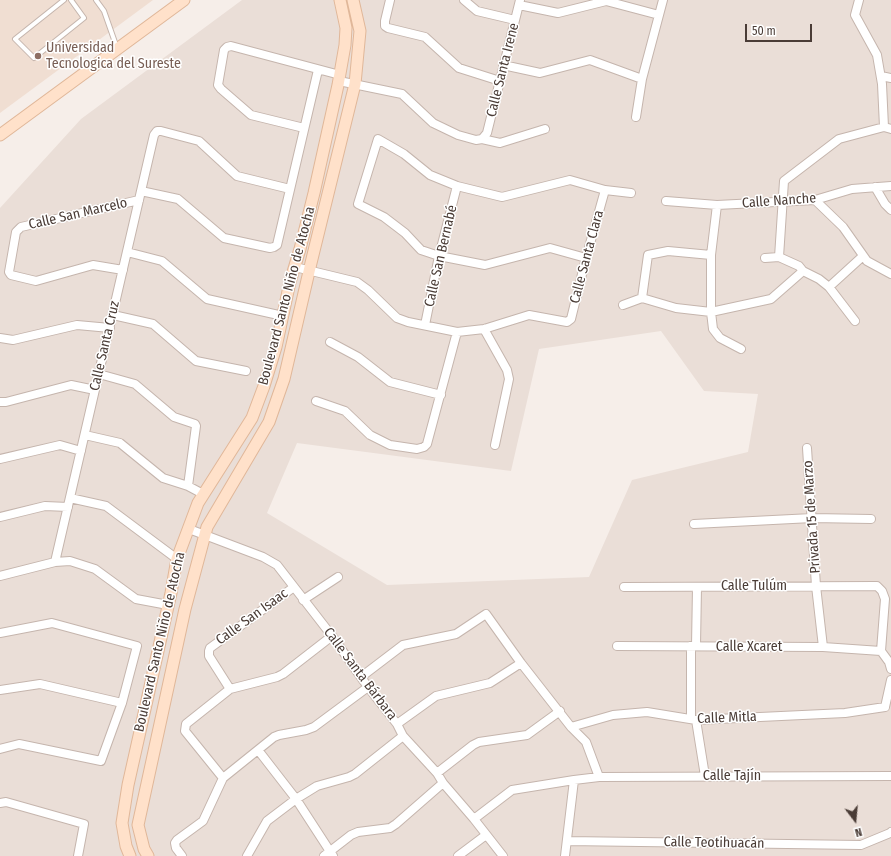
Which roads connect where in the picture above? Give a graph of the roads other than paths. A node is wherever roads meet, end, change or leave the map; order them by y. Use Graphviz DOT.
graph roads {
  1 [pos="64,0"];
  2 [pos="70,0"];
  3 [pos="96,0"];
  4 [pos="184,0"];
  5 [pos="340,0"];
  6 [pos="353,0"];
  7 [pos="390,0"];
  8 [pos="464,0"];
  9 [pos="663,0"];
  10 [pos="859,0"];
  11 [pos="520,2"];
  12 [pos="659,15"];
  13 [pos="515,20"];
  14 [pos="117,48"];
  15 [pos="503,66"];
  16 [pos="318,70"];
  17 [pos="881,76"];
  18 [pos="339,78"];
  19 [pos="891,78"];
  20 [pos="642,79"];
  21 [pos="500,81"];
  22 [pos="355,84"];
  23 [pos="636,117"];
  24 [pos="304,128"];
  25 [pos="545,128"];
  26 [pos="887,128"];
  27 [pos="0,135"];
  28 [pos="482,138"];
  29 [pos="458,186"];
  30 [pos="891,186"];
  31 [pos="876,187"];
  32 [pos="290,189"];
  33 [pos="605,190"];
  34 [pos="141,191"];
  35 [pos="631,193"];
  36 [pos="139,200"];
  37 [pos="815,200"];
  38 [pos="666,201"];
  39 [pos="782,202"];
  40 [pos="717,205"];
  41 [pos="891,210"];
  42 [pos="127,252"];
  43 [pos="712,255"];
  44 [pos="439,256"];
  45 [pos="863,256"];
  46 [pos="779,257"];
  47 [pos="586,258"];
  48 [pos="765,258"];
  49 [pos="295,267"];
  50 [pos="123,270"];
  51 [pos="803,271"];
  52 [pos="310,272"];
  53 [pos="891,274"];
  54 [pos="829,287"];
  55 [pos="642,298"];
  56 [pos="624,305"];
  57 [pos="711,312"];
  58 [pos="112,315"];
  59 [pos="283,316"];
  60 [pos="855,322"];
  61 [pos="425,325"];
  62 [pos="110,328"];
  63 [pos="484,329"];
  64 [pos="457,332"];
  65 [pos="0,338"];
  66 [pos="330,342"];
  67 [pos="741,349"];
  68 [pos="246,370"];
  69 [pos="99,374"];
  70 [pos="95,390"];
  71 [pos="440,394"];
  72 [pos="316,401"];
  73 [pos="0,402"];
  74 [pos="85,435"];
  75 [pos="495,445"];
  76 [pos="808,448"];
  77 [pos="81,451"];
  78 [pos="0,459"];
  79 [pos="188,486"];
  80 [pos="203,494"];
  81 [pos="70,498"];
  82 [pos="68,507"];
  83 [pos="0,517"];
  84 [pos="812,518"];
  85 [pos="871,519"];
  86 [pos="694,524"];
  87 [pos="189,529"];
  88 [pos="205,535"];
  89 [pos="177,559"];
  90 [pos="56,562"];
  91 [pos="0,576"];
  92 [pos="338,577"];
  93 [pos="816,586"];
  94 [pos="294,587"];
  95 [pos="624,587"];
  96 [pos="697,587"];
  97 [pos="303,600"];
  98 [pos="168,605"];
  99 [pos="0,633"];
  100 [pos="332,636"];
  101 [pos="618,646"];
  102 [pos="693,646"];
  103 [pos="823,647"];
  104 [pos="880,651"];
  105 [pos="521,663"];
  106 [pos="891,670"];
  107 [pos="361,677"];
  108 [pos="891,680"];
  109 [pos="368,688"];
  110 [pos="230,689"];
  111 [pos="0,690"];
  112 [pos="147,699"];
  113 [pos="164,702"];
  114 [pos="122,703"];
  115 [pos="885,707"];
  116 [pos="560,711"];
  117 [pos="891,714"];
  118 [pos="694,720"];
  119 [pos="398,724"];
  120 [pos="572,727"];
  121 [pos="403,736"];
  122 [pos="0,749"];
  123 [pos="258,750"];
  124 [pos="437,773"];
  125 [pos="705,776"];
  126 [pos="891,776"];
  127 [pos="599,777"];
  128 [pos="223,778"];
  129 [pos="574,780"];
  130 [pos="443,783"];
  131 [pos="296,799"];
  132 [pos="0,803"];
  133 [pos="474,819"];
  134 [pos="891,832"];
  135 [pos="486,835"];
  136 [pos="567,842"];
  137 [pos="329,854"];
  138 [pos="78,856"];
  139 [pos="130,856"];
  140 [pos="148,856"];
  141 [pos="182,856"];
  142 [pos="247,856"];
  143 [pos="458,856"];
  144 [pos="503,856"];
  145 [pos="565,856"];
  1 -- 2 [label="lane"];
  3 -- 14 [label="lane"];
  4 -- 14 [label="street"];
  5 -- 18 [label="street, Boulevard Santo Niño de Atocha"];
  6 -- 22 [label="street, Boulevard Santo Niño de Atocha"];
  7 -- 21 [label="street"];
  8 -- 13 [label="street"];
  9 -- 12 [label="street"];
  10 -- 17 [label="street"];
  11 -- 12 [label="street"];
  11 -- 13 [label="street, Calle Santa Irene"];
  12 -- 20 [label="street"];
  13 -- 15 [label="street, Calle Santa Irene"];
  14 -- 27 [label="street"];
  15 -- 20 [label="street"];
  15 -- 21 [label="street, Calle Santa Irene"];
  16 -- 18 [label="street"];
  16 -- 24 [label="street"];
  16 -- 24 [label="street"];
  17 -- 19 [label="street"];
  17 -- 26 [label="street"];
  18 -- 22 [label="street"];
  18 -- 49 [label="street, Boulevard Santo Niño de Atocha"];
  20 -- 23 [label="street"];
  21 -- 28 [label="street, Calle Santa Irene"];
  22 -- 28 [label="street"];
  22 -- 52 [label="street, Boulevard Santo Niño de Atocha"];
  24 -- 32 [label="street"];
  25 -- 28 [label="street"];
  26 -- 39 [label="street"];
  29 -- 33 [label="street"];
  29 -- 44 [label="street, Calle San Bernabé"];
  29 -- 44 [label="street"];
  30 -- 31 [label="street, Calle Nanche"];
  31 -- 37 [label="street, Calle Nanche"];
  31 -- 41 [label="street"];
  32 -- 34 [label="street, Calle San Marcelo"];
  32 -- 34 [label="street, Calle Santa Cruz"];
  33 -- 35 [label="street"];
  33 -- 47 [label="street, Calle Santa Clara"];
  34 -- 36 [label="street, Calle Santa Cruz"];
  36 -- 42 [label="street, Calle Santa Cruz"];
  36 -- 50 [label="street, Calle San Marcelo"];
  37 -- 39 [label="street, Calle Nanche"];
  37 -- 45 [label="street"];
  38 -- 40 [label="street, Calle Nanche"];
  39 -- 40 [label="street, Calle Nanche"];
  39 -- 46 [label="street"];
  40 -- 43 [label="street"];
  42 -- 50 [label="street, Calle Santa Cruz"];
  42 -- 59 [label="street"];
  43 -- 55 [label="street"];
  43 -- 57 [label="street"];
  44 -- 47 [label="street"];
  44 -- 61 [label="street, Calle San Bernabé"];
  45 -- 53 [label="street"];
  45 -- 54 [label="street"];
  46 -- 48 [label="street"];
  46 -- 51 [label="street"];
  47 -- 63 [label="street, Calle Santa Clara"];
  49 -- 52 [label="street"];
  49 -- 59 [label="street, Boulevard Santo Niño de Atocha"];
  50 -- 58 [label="street, Calle Santa Cruz"];
  51 -- 54 [label="street"];
  51 -- 57 [label="street"];
  52 -- 61 [label="street"];
  52 -- 88 [label="street, Boulevard Santo Niño de Atocha"];
  54 -- 60 [label="street"];
  55 -- 56 [label="street"];
  55 -- 57 [label="street"];
  57 -- 67 [label="street"];
  58 -- 62 [label="street, Calle Santa Cruz"];
  58 -- 68 [label="street"];
  59 -- 80 [label="street, Boulevard Santo Niño de Atocha"];
  61 -- 64 [label="street"];
  62 -- 65 [label="street"];
  62 -- 69 [label="street, Calle Santa Cruz"];
  63 -- 64 [label="street"];
  63 -- 75 [label="street"];
  64 -- 71 [label="street"];
  66 -- 71 [label="street"];
  69 -- 70 [label="street, Calle Santa Cruz"];
  69 -- 79 [label="street"];
  70 -- 73 [label="street"];
  70 -- 74 [label="street, Calle Santa Cruz"];
  71 -- 72 [label="street"];
  74 -- 77 [label="street, Calle Santa Cruz"];
  74 -- 79 [label="street"];
  76 -- 84 [label="street, Privada 15 de Marzo"];
  77 -- 78 [label="street"];
  77 -- 81 [label="street, Calle Santa Cruz"];
  79 -- 80 [label="street"];
  80 -- 87 [label="street, Boulevard Santo Niño de Atocha"];
  81 -- 82 [label="street, Calle Santa Cruz"];
  81 -- 89 [label="street"];
  82 -- 83 [label="street"];
  82 -- 90 [label="street, Calle Santa Cruz"];
  84 -- 85 [label="street"];
  84 -- 86 [label="street"];
  84 -- 93 [label="street, Privada 15 de Marzo"];
  87 -- 88 [label="street, Calle Santa Bárbara"];
  87 -- 89 [label="street, Boulevard Santo Niño de Atocha"];
  88 -- 94 [label="street, Calle Santa Bárbara"];
  88 -- 113 [label="street, Boulevard Santo Niño de Atocha"];
  89 -- 98 [label="street, Boulevard Santo Niño de Atocha"];
  90 -- 91 [label="street"];
  90 -- 98 [label="street"];
  92 -- 97 [label="street, Calle San Isaac"];
  93 -- 96 [label="street, Calle Tulúm"];
  93 -- 103 [label="street, Privada 15 de Marzo"];
  93 -- 104 [label="street, Calle Tulúm"];
  94 -- 97 [label="street, Calle Santa Bárbara"];
  94 -- 110 [label="street, Calle San Isaac"];
  95 -- 96 [label="street, Calle Tulúm"];
  96 -- 102 [label="street"];
  97 -- 100 [label="street, Calle Santa Bárbara"];
  98 -- 112 [label="street, Boulevard Santo Niño de Atocha"];
  99 -- 114 [label="street"];
  100 -- 107 [label="street, Calle Santa Bárbara"];
  100 -- 110 [label="street"];
  101 -- 102 [label="street, Calle Xcaret"];
  102 -- 103 [label="street, Calle Xcaret"];
  102 -- 118 [label="street"];
  103 -- 104 [label="street, Calle Xcaret"];
  104 -- 106 [label="street"];
  105 -- 107 [label="street"];
  105 -- 116 [label="street"];
  105 -- 119 [label="street"];
  107 -- 109 [label="street, Calle Santa Bárbara"];
  108 -- 115 [label="street"];
  109 -- 119 [label="street, Calle Santa Bárbara"];
  109 -- 123 [label="street"];
  110 -- 128 [label="street"];
  111 -- 114 [label="street"];
  112 -- 113 [label="street"];
  112 -- 139 [label="street, Boulevard Santo Niño de Atocha"];
  113 -- 140 [label="street, Boulevard Santo Niño de Atocha"];
  114 -- 122 [label="street"];
  115 -- 117 [label="street"];
  115 -- 118 [label="street, Calle Mitla"];
  116 -- 120 [label="street"];
  116 -- 124 [label="street"];
  118 -- 120 [label="street, Calle Mitla"];
  118 -- 125 [label="street"];
  119 -- 121 [label="street, Calle Santa Bárbara"];
  120 -- 127 [label="street"];
  121 -- 124 [label="street, Calle Santa Bárbara"];
  121 -- 131 [label="street"];
  123 -- 128 [label="street"];
  123 -- 131 [label="street"];
  124 -- 130 [label="street, Calle Santa Bárbara"];
  125 -- 126 [label="street, Calle Tajín"];
  125 -- 127 [label="street, Calle Tajín"];
  127 -- 129 [label="street, Calle Tajín"];
  128 -- 141 [label="street"];
  129 -- 133 [label="street, Calle Tajín"];
  129 -- 136 [label="street"];
  130 -- 133 [label="street, Calle Santa Bárbara"];
  130 -- 137 [label="street"];
  131 -- 137 [label="street"];
  131 -- 142 [label="street"];
  132 -- 138 [label="street"];
  133 -- 135 [label="street, Calle Santa Bárbara"];
  134 -- 136 [label="street, Calle Teotihuacán"];
  135 -- 143 [label="street"];
  135 -- 144 [label="street, Calle Santa Bárbara"];
  136 -- 145 [label="street"];
}
